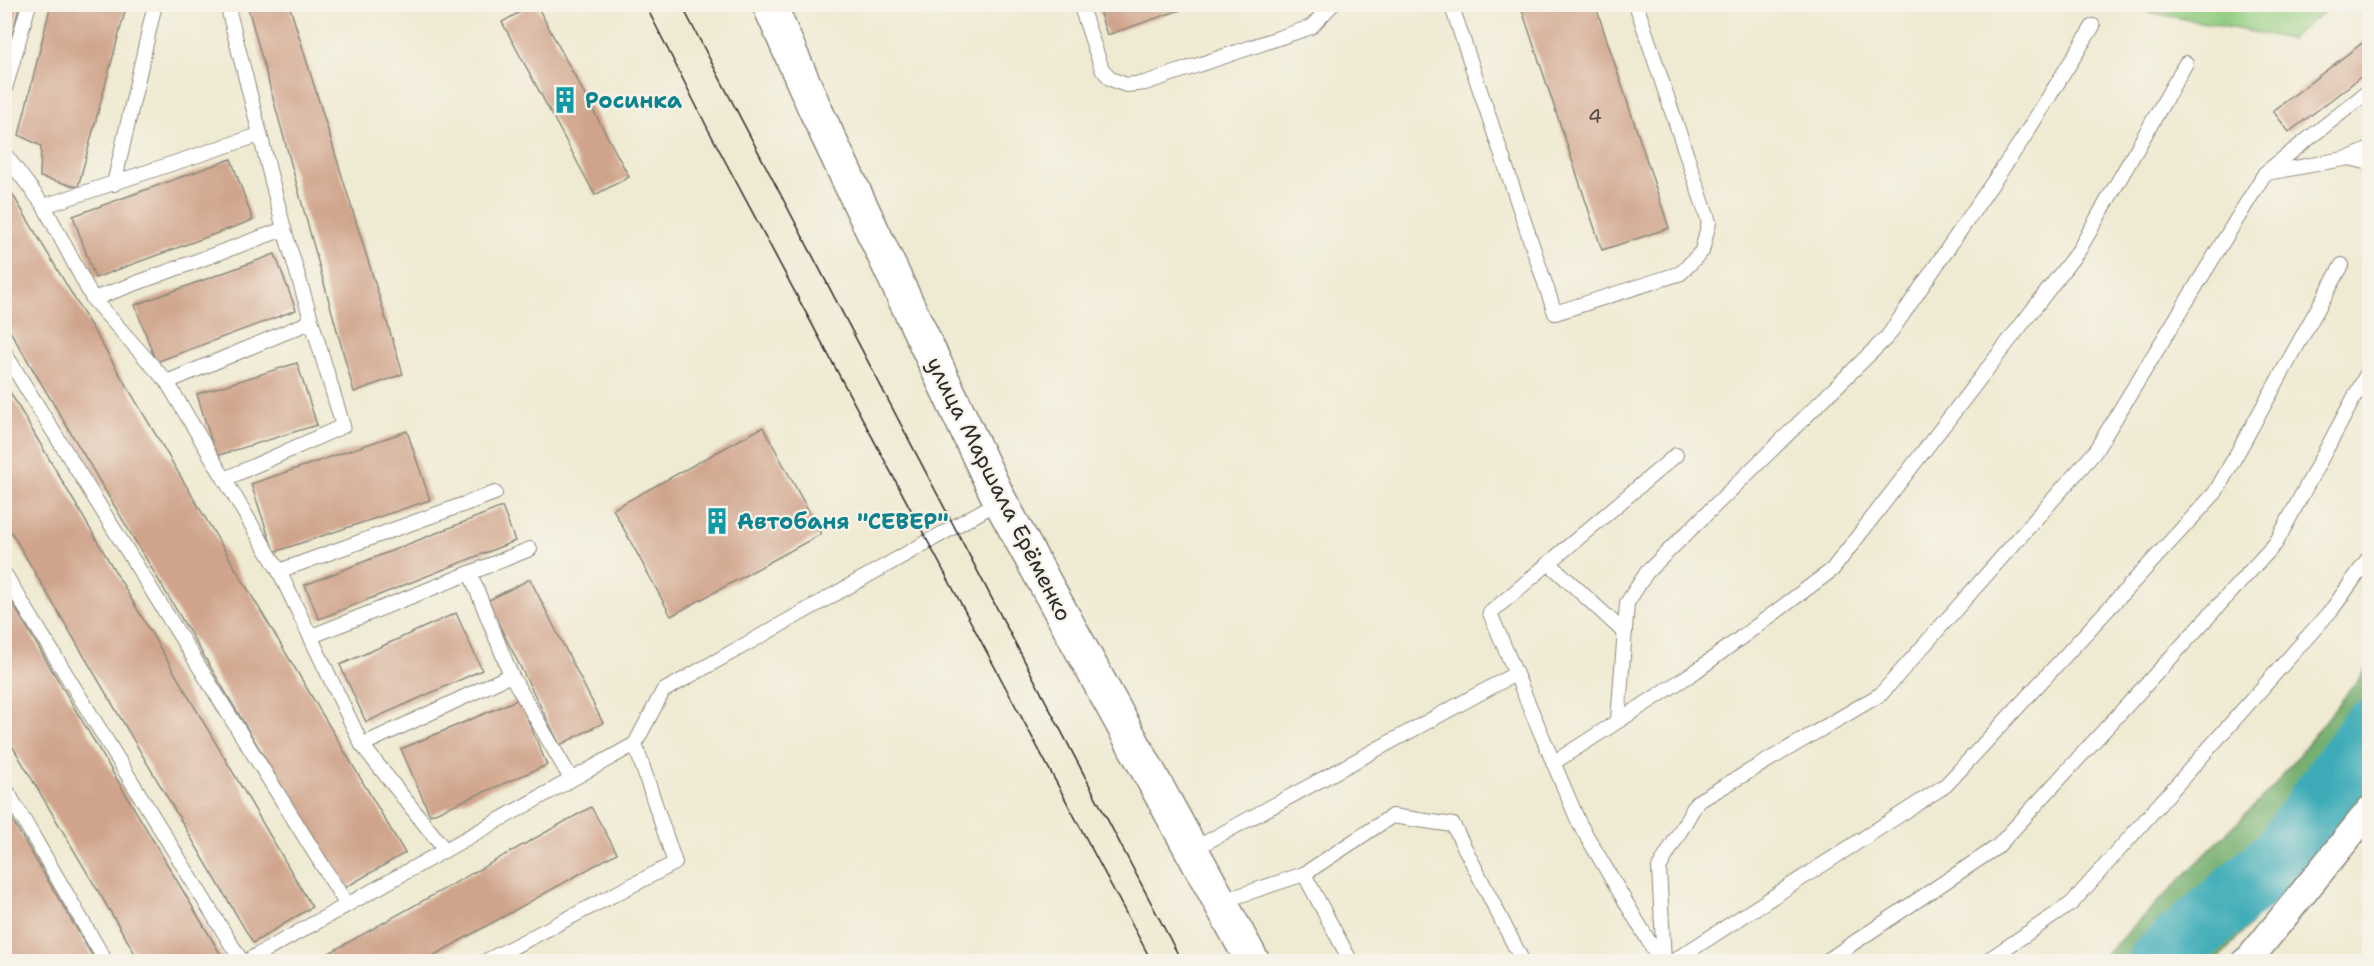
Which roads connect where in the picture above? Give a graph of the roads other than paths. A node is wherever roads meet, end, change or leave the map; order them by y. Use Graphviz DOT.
graph roads {
  1 [pos="29,4"];
  2 [pos="155,4"];
  3 [pos="227,4"];
  4 [pos="769,4"];
  5 [pos="1080,4"];
  6 [pos="1333,4"];
  7 [pos="1451,4"];
  8 [pos="1636,4"];
  9 [pos="2093,26"];
  10 [pos="2186,63"];
  11 [pos="2370,90"];
  12 [pos="4,92"];
  13 [pos="259,135"];
  14 [pos="2370,149"];
  15 [pos="4,153"];
  16 [pos="2349,158"];
  17 [pos="2370,163"];
  18 [pos="2265,173"];
  19 [pos="114,184"];
  20 [pos="44,206"];
  21 [pos="284,229"];
  22 [pos="2342,265"];
  23 [pos="93,299"];
  24 [pos="310,322"];
  25 [pos="4,352"];
  26 [pos="2370,368"];
  27 [pos="167,382"];
  28 [pos="1676,455"];
  29 [pos="225,479"];
  30 [pos="495,493"];
  31 [pos="999,501"];
  32 [pos="530,549"];
  33 [pos="2370,556"];
  34 [pos="1549,563"];
  35 [pos="279,571"];
  36 [pos="4,573"];
  37 [pos="470,573"];
  38 [pos="1625,633"];
  39 [pos="312,636"];
  40 [pos="1515,674"];
  41 [pos="511,675"];
  42 [pos="1618,721"];
  43 [pos="635,744"];
  44 [pos="362,745"];
  45 [pos="1553,763"];
  46 [pos="571,779"];
  47 [pos="4,786"];
  48 [pos="2370,810"];
  49 [pos="445,850"];
  50 [pos="1192,850"];
  51 [pos="1304,874"];
  52 [pos="1220,902"];
  53 [pos="347,905"];
  54 [pos="106,962"];
  55 [pos="244,962"];
  56 [pos="484,962"];
  57 [pos="1253,962"];
  58 [pos="1351,962"];
  59 [pos="1523,962"];
  60 [pos="1662,962"];
  61 [pos="1672,962"];
  62 [pos="1825,962"];
  63 [pos="1985,962"];
  64 [pos="2245,962"];
  1 -- 12 [label="lane"];
  2 -- 19 [label="lane"];
  3 -- 13 [label="lane"];
  4 -- 31 [label="main road, улица Маршала Ерёменко"];
  5 -- 6 [label="lane"];
  7 -- 8 [label="lane"];
  9 -- 38 [label="lane"];
  10 -- 42 [label="lane"];
  11 -- 18 [label="lane"];
  13 -- 19 [label="lane"];
  13 -- 21 [label="lane"];
  14 -- 16 [label="lane"];
  15 -- 20 [label="lane"];
  16 -- 17 [label="lane"];
  16 -- 18 [label="lane"];
  18 -- 60 [label="lane"];
  19 -- 20 [label="lane"];
  20 -- 23 [label="lane"];
  21 -- 23 [label="lane"];
  21 -- 24 [label="lane"];
  22 -- 61 [label="lane"];
  23 -- 27 [label="lane"];
  24 -- 27 [label="lane"];
  24 -- 29 [label="lane"];
  25 -- 53 [label="lane"];
  26 -- 62 [label="lane"];
  27 -- 29 [label="lane"];
  28 -- 34 [label="lane"];
  29 -- 35 [label="lane"];
  30 -- 35 [label="lane"];
  31 -- 43 [label="lane"];
  31 -- 50 [label="main road, улица Маршала Ерёменко"];
  32 -- 37 [label="lane"];
  33 -- 63 [label="lane"];
  34 -- 38 [label="lane"];
  34 -- 40 [label="lane"];
  35 -- 39 [label="lane"];
  36 -- 55 [label="lane"];
  37 -- 39 [label="lane"];
  37 -- 41 [label="lane"];
  38 -- 42 [label="lane"];
  39 -- 44 [label="lane"];
  40 -- 45 [label="lane"];
  40 -- 50 [label="lane"];
  41 -- 44 [label="lane"];
  41 -- 46 [label="lane"];
  42 -- 45 [label="lane"];
  43 -- 46 [label="lane"];
  43 -- 56 [label="lane"];
  44 -- 49 [label="lane"];
  45 -- 60 [label="lane"];
  46 -- 49 [label="lane"];
  47 -- 54 [label="lane"];
  48 -- 64 [label="street"];
  49 -- 53 [label="lane"];
  50 -- 52 [label="main road, улица Маршала Ерёменко"];
  51 -- 52 [label="lane"];
  51 -- 58 [label="lane"];
  51 -- 59 [label="lane"];
  52 -- 57 [label="main road, улица Маршала Ерёменко"];
  53 -- 55 [label="lane"];
}
